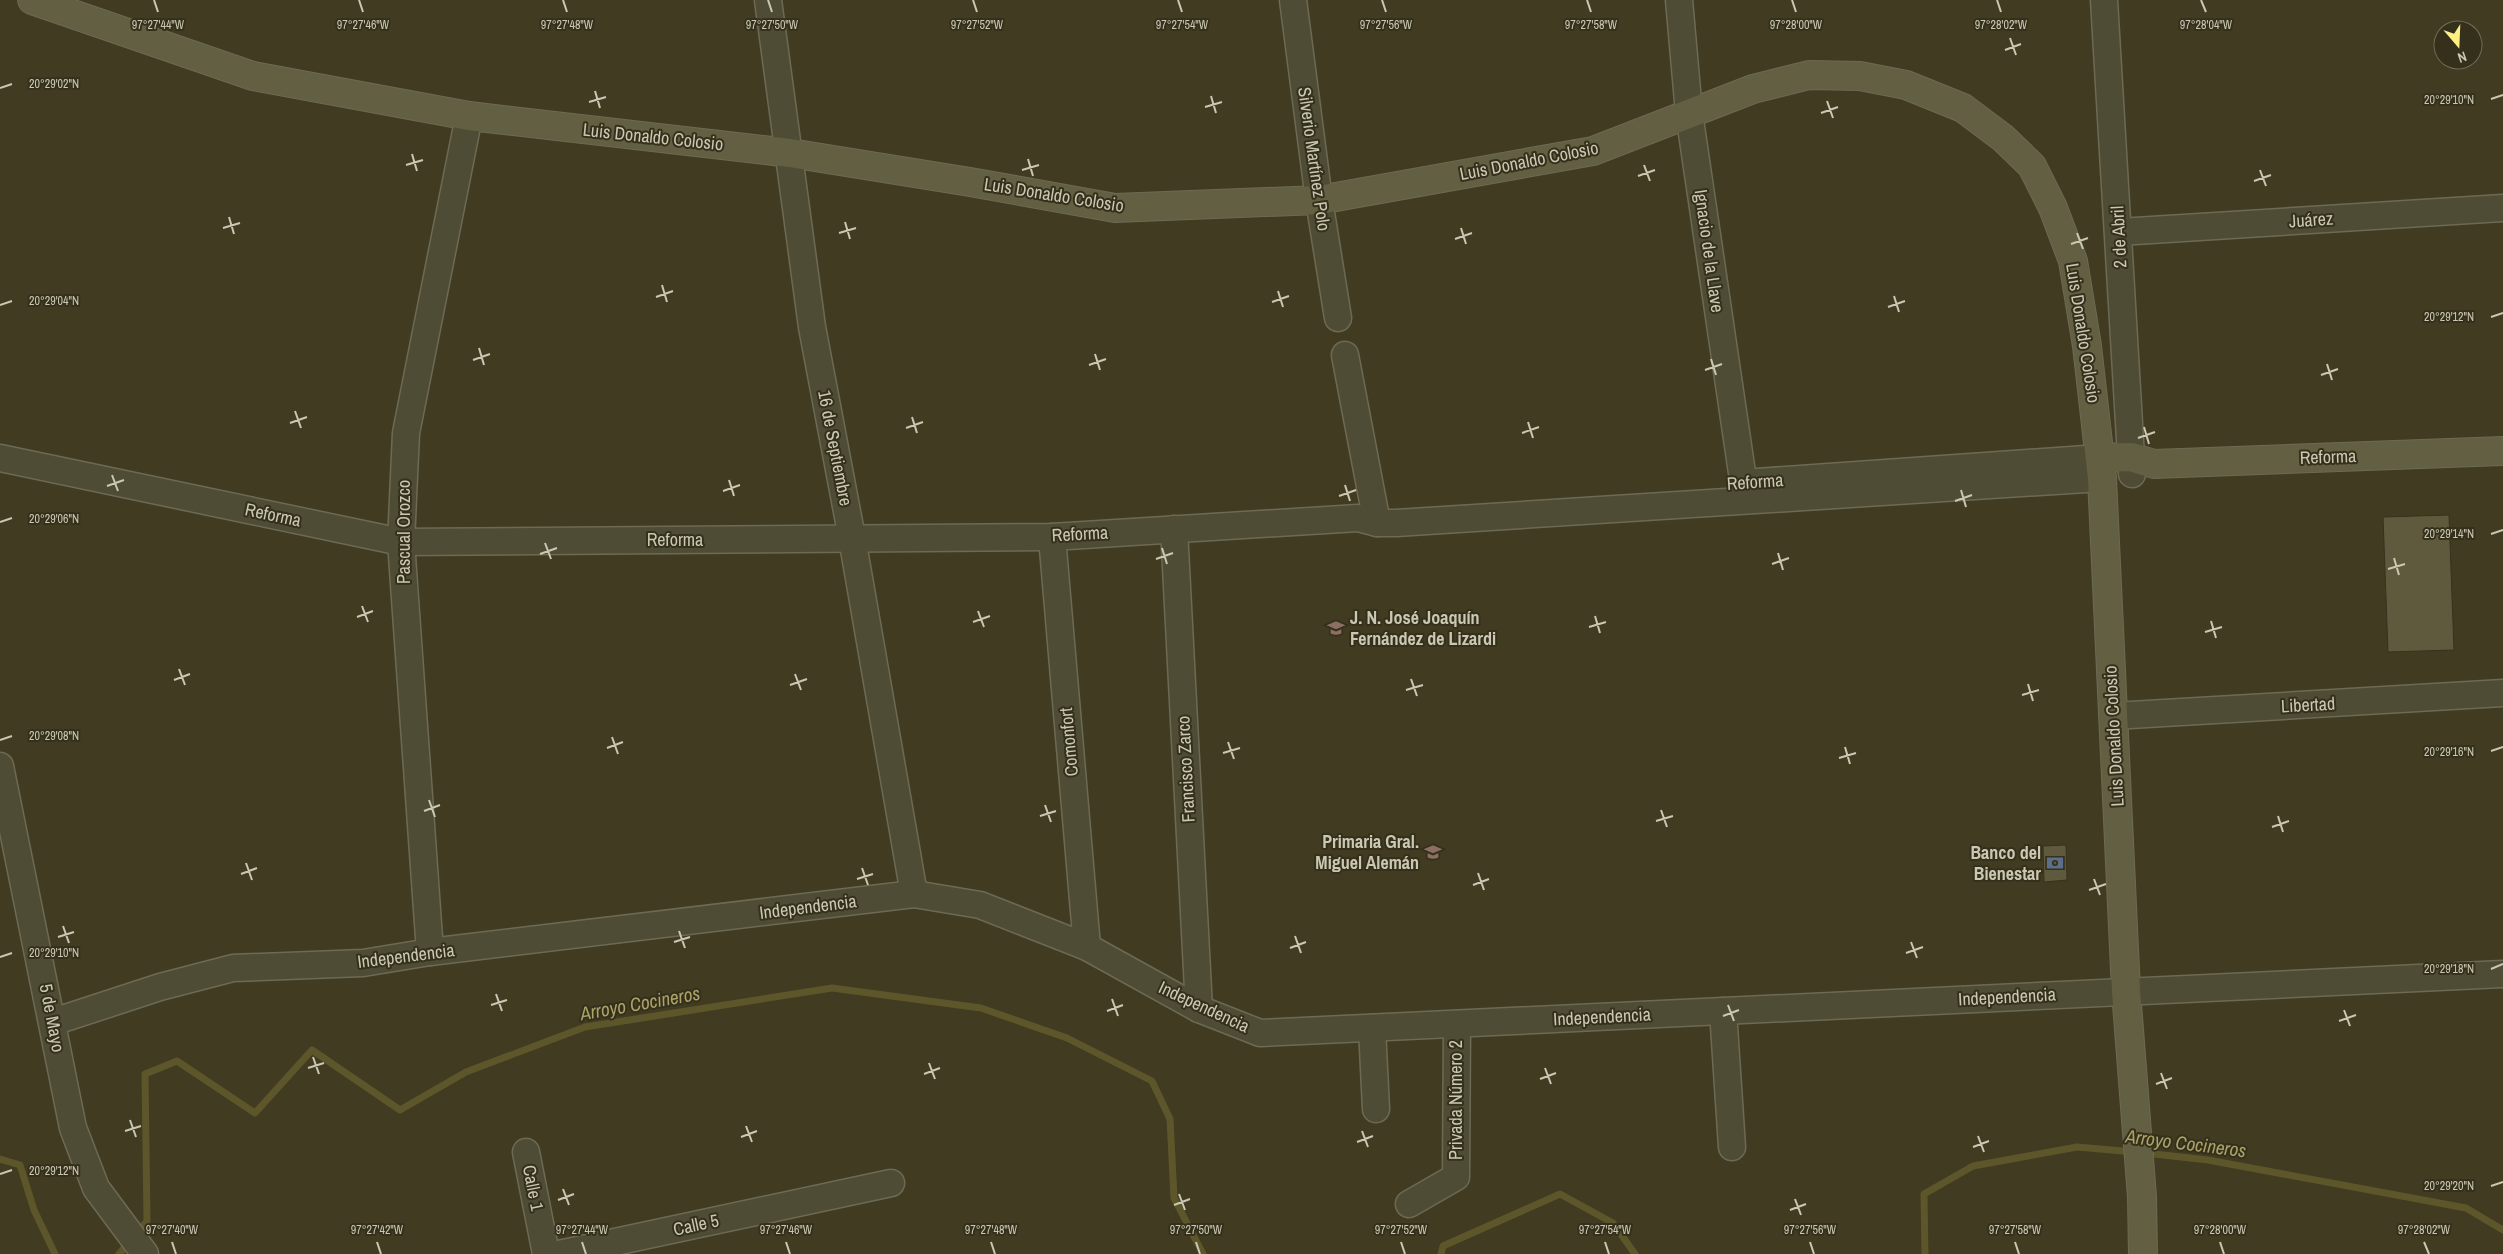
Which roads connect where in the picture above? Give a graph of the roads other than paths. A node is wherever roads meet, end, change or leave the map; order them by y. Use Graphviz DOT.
graph roads {
  1 [pos="32,0"];
  2 [pos="768,0"];
  3 [pos="1293,0"];
  4 [pos="1680,0"];
  5 [pos="2104,0"];
  6 [pos="1689,113"];
  7 [pos="469,116"];
  8 [pos="790,153"];
  9 [pos="1319,200"];
  10 [pos="2503,208"];
  11 [pos="2119,232"];
  12 [pos="1338,318"];
  13 [pos="1345,355"];
  14 [pos="2503,450"];
  15 [pos="0,458"];
  16 [pos="2139,465"];
  17 [pos="2101,468"];
  18 [pos="1745,492"];
  19 [pos="1370,516"];
  20 [pos="1174,529"];
  21 [pos="1052,536"];
  22 [pos="852,538"];
  23 [pos="401,542"];
  24 [pos="2503,693"];
  25 [pos="2113,716"];
  26 [pos="0,766"];
  27 [pos="914,894"];
  28 [pos="1086,947"];
  29 [pos="430,952"];
  30 [pos="2503,974"];
  31 [pos="2126,991"];
  32 [pos="1199,1009"];
  33 [pos="1723,1011"];
  34 [pos="53,1022"];
  35 [pos="1457,1024"];
  36 [pos="1372,1028"];
  37 [pos="1376,1110"];
  38 [pos="1732,1147"];
  39 [pos="526,1152"];
  40 [pos="891,1183"];
  41 [pos="1409,1204"];
  42 [pos="145,1254"];
  43 [pos="546,1254"];
  44 [pos="559,1254"];
  45 [pos="2143,1254"];
  1 -- 7 [label="main road, Luis Donaldo Colosio"];
  2 -- 8 [label="street, 16 de Septiembre"];
  3 -- 9 [label="street, Silverio Martínez Polo"];
  4 -- 6 [label="street, Ignacio de la Llave"];
  5 -- 11 [label="street, 2 de Abril"];
  6 -- 9 [label="main road, Luis Donaldo Colosio"];
  6 -- 17 [label="main road, Luis Donaldo Colosio"];
  6 -- 18 [label="street, Ignacio de la Llave"];
  7 -- 8 [label="main road, Luis Donaldo Colosio"];
  7 -- 23 [label="street, Pascual Orozco"];
  8 -- 9 [label="main road, Luis Donaldo Colosio"];
  8 -- 22 [label="street, 16 de Septiembre"];
  9 -- 12 [label="street, Silverio Martínez Polo"];
  10 -- 11 [label="street, Juárez"];
  11 -- 16 [label="street, 2 de Abril"];
  13 -- 19 [label="street"];
  14 -- 16 [label="main road, Reforma"];
  15 -- 23 [label="street, Reforma"];
  16 -- 17 [label="main road, Reforma"];
  17 -- 18 [label="street, Reforma"];
  17 -- 25 [label="main road, Luis Donaldo Colosio"];
  18 -- 19 [label="street, Reforma"];
  19 -- 20 [label="street, Reforma"];
  20 -- 21 [label="street, Reforma"];
  20 -- 32 [label="street, Francisco Zarco"];
  21 -- 22 [label="street, Reforma"];
  21 -- 28 [label="street, Comonfort"];
  22 -- 23 [label="street, Reforma"];
  22 -- 27 [label="street, 16 de Septiembre"];
  23 -- 29 [label="street, Pascual Orozco"];
  24 -- 25 [label="street, Libertad"];
  25 -- 31 [label="main road, Luis Donaldo Colosio"];
  26 -- 34 [label="street, 5 de Mayo"];
  27 -- 28 [label="street, Independencia"];
  27 -- 29 [label="street, Independencia"];
  28 -- 32 [label="street, Independencia"];
  29 -- 34 [label="street, Independencia"];
  30 -- 31 [label="street, Independencia"];
  31 -- 33 [label="street, Independencia"];
  31 -- 45 [label="main road, Luis Donaldo Colosio"];
  32 -- 36 [label="street, Independencia"];
  33 -- 35 [label="street, Independencia"];
  33 -- 38 [label="street"];
  34 -- 42 [label="street, 5 de Mayo"];
  35 -- 36 [label="street, Independencia"];
  35 -- 41 [label="street, Privada Número 2"];
  36 -- 37 [label="street"];
  39 -- 43 [label="street, Calle 1"];
  40 -- 44 [label="street, Calle 5"];
}
